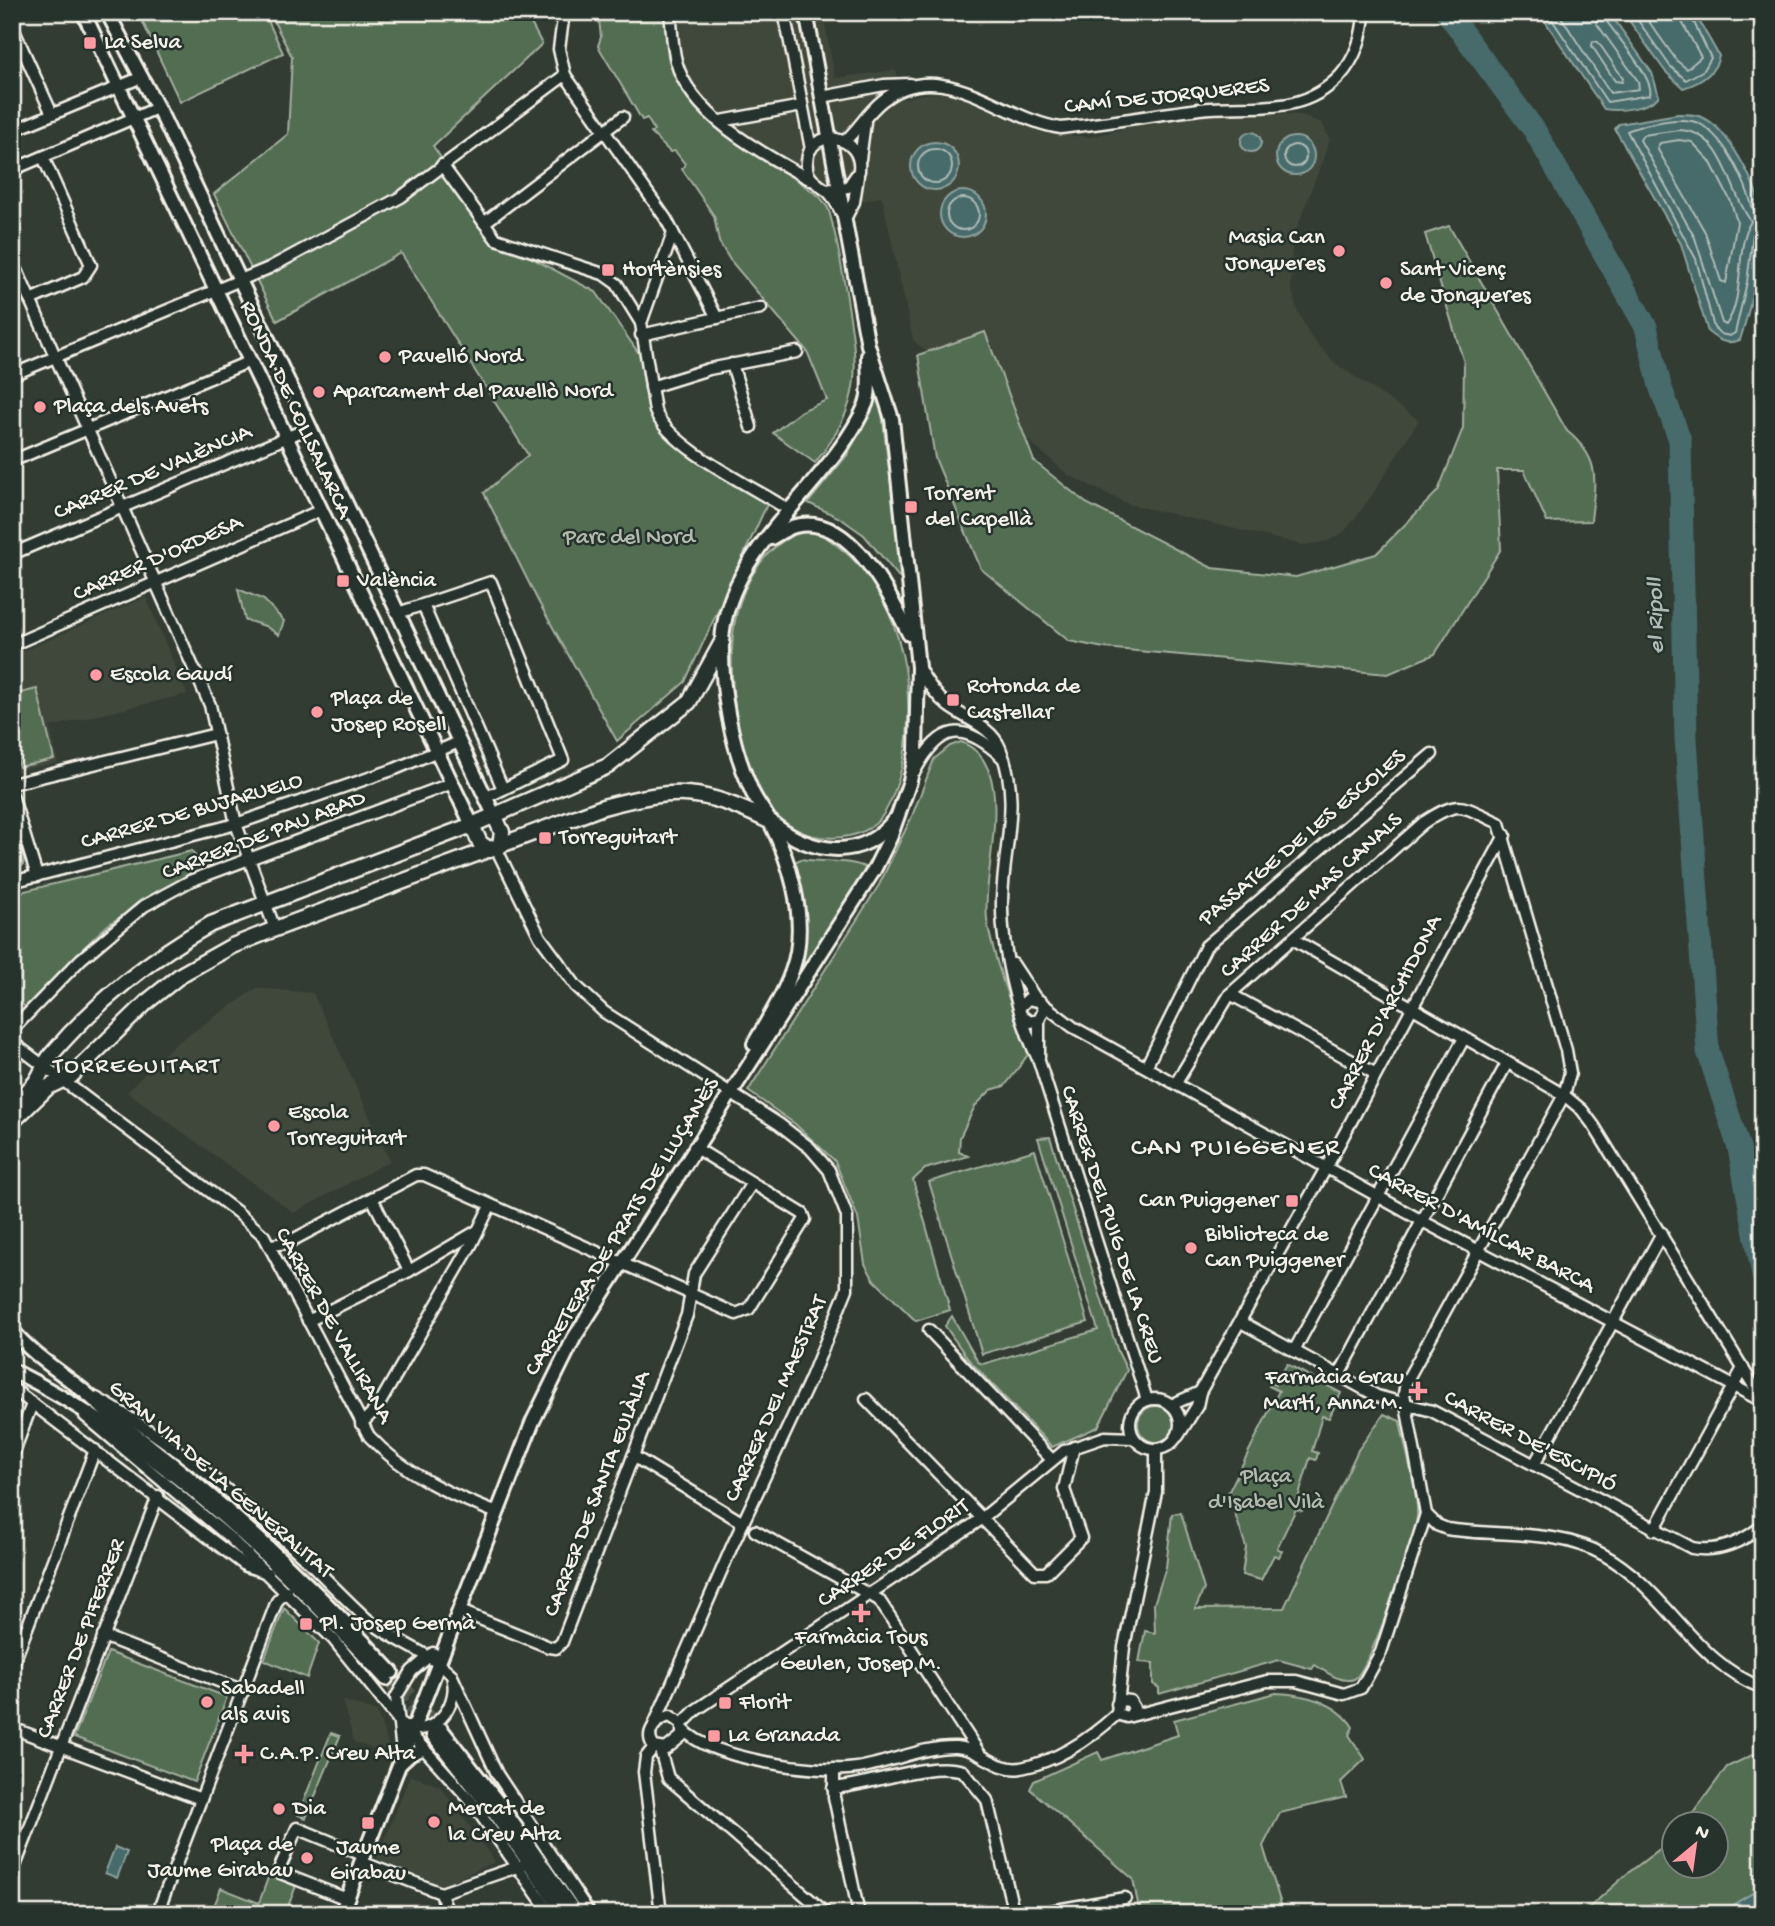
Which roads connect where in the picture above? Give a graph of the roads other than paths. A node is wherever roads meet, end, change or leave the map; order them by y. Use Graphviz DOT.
graph roads {
  1 [pos="83,12"];
  2 [pos="107,12"];
  3 [pos="564,12"];
  4 [pos="670,12"];
  5 [pos="784,12"];
  6 [pos="806,12"];
  7 [pos="1364,12"];
  8 [pos="12,26"];
  9 [pos="565,75"];
  10 [pos="142,77"];
  11 [pos="928,83"];
  12 [pos="118,86"];
  13 [pos="822,97"];
  14 [pos="802,106"];
  15 [pos="157,108"];
  16 [pos="52,114"];
  17 [pos="868,115"];
  18 [pos="623,117"];
  19 [pos="134,119"];
  20 [pos="721,121"];
  21 [pos="603,130"];
  22 [pos="12,131"];
  23 [pos="830,138"];
  24 [pos="846,140"];
  25 [pos="811,149"];
  26 [pos="43,157"];
  27 [pos="442,165"];
  28 [pos="860,168"];
  29 [pos="12,170"];
  30 [pos="811,180"];
  31 [pos="833,190"];
  32 [pos="845,219"];
  33 [pos="484,223"];
  34 [pos="673,233"];
  35 [pos="12,259"];
  36 [pos="238,278"];
  37 [pos="214,290"];
  38 [pos="30,300"];
  39 [pos="761,308"];
  40 [pos="717,318"];
  41 [pos="641,323"];
  42 [pos="642,335"];
  43 [pos="868,345"];
  44 [pos="797,352"];
  45 [pos="56,357"];
  46 [pos="248,362"];
  47 [pos="732,364"];
  48 [pos="12,375"];
  49 [pos="651,387"];
  50 [pos="751,427"];
  51 [pos="309,428"];
  52 [pos="88,429"];
  53 [pos="285,438"];
  54 [pos="12,461"];
  55 [pos="122,507"];
  56 [pos="789,510"];
  57 [pos="319,511"];
  58 [pos="767,539"];
  59 [pos="367,551"];
  60 [pos="12,554"];
  61 [pos="344,562"];
  62 [pos="154,581"];
  63 [pos="423,605"];
  64 [pos="398,613"];
  65 [pos="722,642"];
  66 [pos="913,642"];
  67 [pos="12,645"];
  68 [pos="918,667"];
  69 [pos="216,734"];
  70 [pos="459,742"];
  71 [pos="436,752"];
  72 [pos="1432,754"];
  73 [pos="1003,758"];
  74 [pos="910,781"];
  75 [pos="12,784"];
  76 [pos="450,784"];
  77 [pos="503,789"];
  78 [pos="12,795"];
  79 [pos="487,797"];
  80 [pos="898,814"];
  81 [pos="494,815"];
  82 [pos="771,822"];
  83 [pos="236,824"];
  84 [pos="472,825"];
  85 [pos="1505,835"];
  86 [pos="496,848"];
  87 [pos="249,859"];
  88 [pos="37,876"];
  89 [pos="12,882"];
  90 [pos="265,903"];
  91 [pos="275,929"];
  92 [pos="1293,939"];
  93 [pos="1008,954"];
  94 [pos="1230,994"];
  95 [pos="1038,1000"];
  96 [pos="1413,1006"];
  97 [pos="1021,1011"];
  98 [pos="1041,1018"];
  99 [pos="1073,1027"];
  100 [pos="12,1030"];
  101 [pos="1463,1040"];
  102 [pos="12,1042"];
  103 [pos="1039,1061"];
  104 [pos="1507,1063"];
  105 [pos="45,1065"];
  106 [pos="1146,1067"];
  107 [pos="1376,1074"];
  108 [pos="740,1076"];
  109 [pos="65,1080"];
  110 [pos="1176,1083"];
  111 [pos="729,1094"];
  112 [pos="1564,1095"];
  113 [pos="12,1106"];
  114 [pos="12,1122"];
  115 [pos="694,1147"];
  116 [pos="1326,1168"];
  117 [pos="751,1183"];
  118 [pos="1380,1197"];
  119 [pos="372,1198"];
  120 [pos="490,1206"];
  121 [pos="1423,1222"];
  122 [pos="479,1229"];
  123 [pos="1662,1233"];
  124 [pos="271,1245"];
  125 [pos="1477,1250"];
  126 [pos="620,1265"];
  127 [pos="409,1271"];
  128 [pos="690,1294"];
  129 [pos="308,1321"];
  130 [pos="1612,1321"];
  131 [pos="1241,1322"];
  132 [pos="12,1330"];
  133 [pos="929,1330"];
  134 [pos="1294,1352"];
  135 [pos="1743,1368"];
  136 [pos="12,1370"];
  137 [pos="1339,1375"];
  138 [pos="1733,1385"];
  139 [pos="12,1388"];
  140 [pos="1200,1392"];
  141 [pos="92,1396"];
  142 [pos="866,1399"];
  143 [pos="1147,1400"];
  144 [pos="1763,1401"];
  145 [pos="32,1404"];
  146 [pos="1171,1405"];
  147 [pos="1405,1405"];
  148 [pos="80,1411"];
  149 [pos="361,1424"];
  150 [pos="1178,1436"];
  151 [pos="1133,1438"];
  152 [pos="1074,1447"];
  153 [pos="95,1450"];
  154 [pos="1156,1450"];
  155 [pos="633,1456"];
  156 [pos="12,1457"];
  157 [pos="1052,1460"];
  158 [pos="1534,1465"];
  159 [pos="158,1496"];
  160 [pos="497,1513"];
  161 [pos="1426,1514"];
  162 [pos="980,1520"];
  163 [pos="743,1523"];
  164 [pos="1763,1525"];
  165 [pos="1654,1530"];
  166 [pos="755,1531"];
  167 [pos="268,1573"];
  168 [pos="287,1591"];
  169 [pos="868,1595"];
  170 [pos="460,1611"];
  171 [pos="103,1636"];
  172 [pos="451,1636"];
  173 [pos="423,1654"];
  174 [pos="440,1663"];
  175 [pos="12,1667"];
  176 [pos="452,1674"];
  177 [pos="1120,1677"];
  178 [pos="1763,1688"];
  179 [pos="244,1690"];
  180 [pos="1131,1702"];
  181 [pos="1164,1708"];
  182 [pos="1117,1709"];
  183 [pos="1130,1716"];
  184 [pos="400,1722"];
  185 [pos="654,1725"];
  186 [pos="683,1727"];
  187 [pos="12,1728"];
  188 [pos="412,1732"];
  189 [pos="60,1748"];
  190 [pos="657,1748"];
  191 [pos="425,1749"];
  192 [pos="981,1755"];
  193 [pos="399,1765"];
  194 [pos="834,1769"];
  195 [pos="833,1788"];
  196 [pos="201,1799"];
  197 [pos="362,1859"];
  198 [pos="520,1866"];
  199 [pos="12,1874"];
  200 [pos="442,1893"];
  201 [pos="1125,1898"];
  202 [pos="347,1899"];
  203 [pos="157,1914"];
  204 [pos="341,1914"];
  205 [pos="449,1914"];
  206 [pos="551,1914"];
  207 [pos="564,1914"];
  208 [pos="576,1914"];
  209 [pos="590,1914"];
  210 [pos="662,1914"];
  211 [pos="827,1914"];
  212 [pos="859,1914"];
  213 [pos="1014,1914"];
  214 [pos="1033,1914"];
  1 -- 12 [label="street, RONDA DE COLLSALARCA"];
  2 -- 10 [label="street, RONDA DE COLLSALARCA"];
  3 -- 9 [label="street"];
  4 -- 20 [label="street"];
  5 -- 14 [label="street"];
  6 -- 13 [label="street, CARRETERA DE PRATS DE LLUÇANÈS"];
  7 -- 11 [label="street, CAMÍ DE JORQUERES"];
  8 -- 16 [label="street"];
  9 -- 21 [label="street"];
  9 -- 27 [label="street"];
  10 -- 12 [label="street"];
  10 -- 15 [label="street, RONDA DE COLLSALARCA"];
  11 -- 13 [label="street, CAMÍ DE JORQUERES"];
  11 -- 17 [label="street"];
  12 -- 16 [label="street"];
  12 -- 19 [label="street, RONDA DE COLLSALARCA"];
  13 -- 23 [label="street, CARRETERA DE PRATS DE LLUÇANÈS"];
  14 -- 20 [label="street"];
  14 -- 25 [label="street"];
  15 -- 19 [label="street"];
  15 -- 36 [label="street, RONDA DE COLLSALARCA"];
  16 -- 22 [label="street"];
  17 -- 24 [label="street"];
  17 -- 28 [label="street"];
  18 -- 21 [label="street"];
  19 -- 26 [label="street"];
  19 -- 37 [label="street, RONDA DE COLLSALARCA"];
  20 -- 30 [label="street"];
  21 -- 33 [label="street"];
  21 -- 34 [label="street"];
  23 -- 24 [label="street"];
  23 -- 25 [label="street"];
  23 -- 31 [label="street, CARRETERA DE PRATS DE LLUÇANÈS"];
  24 -- 28 [label="street"];
  25 -- 30 [label="street"];
  26 -- 29 [label="street"];
  26 -- 38 [label="street"];
  27 -- 33 [label="street"];
  27 -- 36 [label="street"];
  28 -- 31 [label="street"];
  28 -- 32 [label="street, CARRETERA DE PRATS DE LLUÇANÈS"];
  30 -- 31 [label="street"];
  31 -- 32 [label="street, CARRETERA DE PRATS DE LLUÇANÈS"];
  32 -- 43 [label="street, CARRETERA DE PRATS DE LLUÇANÈS"];
  33 -- 41 [label="street"];
  34 -- 40 [label="street"];
  34 -- 41 [label="street"];
  35 -- 38 [label="street"];
  36 -- 37 [label="street"];
  36 -- 51 [label="street, RONDA DE COLLSALARCA"];
  37 -- 45 [label="street"];
  37 -- 46 [label="street, RONDA DE COLLSALARCA"];
  38 -- 45 [label="street"];
  39 -- 40 [label="street"];
  40 -- 42 [label="street"];
  41 -- 42 [label="street"];
  42 -- 49 [label="street"];
  43 -- 56 [label="street, CARRETERA DE PRATS DE LLUÇANÈS"];
  43 -- 66 [label="street, CARRETERA DE PRATS DE LLUÇANÈS"];
  44 -- 47 [label="street"];
  45 -- 48 [label="street"];
  45 -- 52 [label="street"];
  46 -- 52 [label="street"];
  46 -- 53 [label="street, RONDA DE COLLSALARCA"];
  47 -- 49 [label="street"];
  47 -- 50 [label="street"];
  49 -- 56 [label="street"];
  51 -- 53 [label="street, CARRER DE VALÈNCIA"];
  51 -- 59 [label="street, RONDA DE COLLSALARCA"];
  52 -- 54 [label="street"];
  52 -- 55 [label="street"];
  53 -- 55 [label="street, CARRER DE VALÈNCIA"];
  53 -- 57 [label="street, RONDA DE COLLSALARCA"];
  55 -- 60 [label="street, CARRER DE VALÈNCIA"];
  55 -- 62 [label="street"];
  56 -- 58 [label="street, CARRETERA DE PRATS DE LLUÇANÈS"];
  57 -- 61 [label="street, RONDA DE COLLSALARCA"];
  57 -- 62 [label="street, CARRER D'ORDESA"];
  58 -- 65 [label="street, CARRETERA DE PRATS DE LLUÇANÈS"];
  58 -- 66 [label="street, CARRETERA DE PRATS DE LLUÇANÈS"];
  59 -- 61 [label="street"];
  59 -- 64 [label="street, RONDA DE COLLSALARCA"];
  61 -- 71 [label="street, RONDA DE COLLSALARCA"];
  62 -- 67 [label="street, CARRER D'ORDESA"];
  62 -- 69 [label="street"];
  63 -- 64 [label="street"];
  63 -- 77 [label="street"];
  63 -- 77 [label="street"];
  64 -- 70 [label="street, RONDA DE COLLSALARCA"];
  65 -- 81 [label="main road"];
  65 -- 82 [label="street, CARRETERA DE PRATS DE LLUÇANÈS"];
  66 -- 68 [label="street, CARRETERA DE PRATS DE LLUÇANÈS"];
  68 -- 73 [label="street, CARRER DEL PUIG DE LA CREU"];
  68 -- 74 [label="street, CARRETERA DE PRATS DE LLUÇANÈS"];
  69 -- 75 [label="street"];
  69 -- 83 [label="street"];
  70 -- 71 [label="street, CARRER DE BUJARUELO"];
  70 -- 79 [label="street, RONDA DE COLLSALARCA"];
  71 -- 76 [label="street, RONDA DE COLLSALARCA"];
  71 -- 83 [label="street, CARRER DE BUJARUELO"];
  72 -- 106 [label="street, PASSATGE DE LES ESCOLES"];
  73 -- 74 [label="street"];
  73 -- 93 [label="street, CARRER DEL PUIG DE LA CREU"];
  74 -- 80 [label="street, CARRETERA DE PRATS DE LLUÇANÈS"];
  76 -- 84 [label="street, RONDA DE COLLSALARCA"];
  76 -- 87 [label="street, CARRER DE PAU ABAD"];
  77 -- 79 [label="street"];
  78 -- 88 [label="street"];
  79 -- 81 [label="street, RONDA DE COLLSALARCA"];
  80 -- 82 [label="street, CARRETERA DE PRATS DE LLUÇANÈS"];
  80 -- 108 [label="street, CARRETERA DE PRATS DE LLUÇANÈS"];
  81 -- 84 [label="main road"];
  81 -- 86 [label="main road"];
  82 -- 86 [label="main road"];
  82 -- 108 [label="street, CARRETERA DE PRATS DE LLUÇANÈS"];
  83 -- 87 [label="street"];
  83 -- 88 [label="street, CARRER DE BUJARUELO"];
  84 -- 86 [label="main road"];
  84 -- 90 [label="main road"];
  85 -- 92 [label="street, CARRER DE MAS CANALS"];
  85 -- 96 [label="street, CARRER D'ARCHIDONA"];
  85 -- 112 [label="street"];
  86 -- 91 [label="main road"];
  86 -- 111 [label="street, CARRER DEL MAESTRAT"];
  87 -- 90 [label="street"];
  87 -- 100 [label="street, CARRER DE PAU ABAD"];
  88 -- 89 [label="street, CARRER DE BUJARUELO"];
  90 -- 91 [label="street"];
  90 -- 105 [label="main road"];
  91 -- 109 [label="main road"];
  92 -- 94 [label="street, CARRER DE MAS CANALS"];
  92 -- 96 [label="street"];
  93 -- 95 [label="street, CARRER DEL PUIG DE LA CREU"];
  93 -- 97 [label="street, CARRER DEL PUIG DE LA CREU"];
  94 -- 107 [label="street"];
  94 -- 110 [label="street, CARRER DE MAS CANALS"];
  95 -- 97 [label="street"];
  95 -- 98 [label="street"];
  95 -- 99 [label="street, CARRER D'AMÍLCAR BARCA"];
  96 -- 101 [label="street"];
  96 -- 107 [label="street, CARRER D'ARCHIDONA"];
  97 -- 98 [label="street"];
  97 -- 103 [label="street, CARRER DEL PUIG DE LA CREU"];
  98 -- 99 [label="street, CARRER D'AMÍLCAR BARCA"];
  98 -- 103 [label="street, CARRER DEL PUIG DE LA CREU"];
  99 -- 106 [label="street, CARRER D'AMÍLCAR BARCA"];
  101 -- 104 [label="street"];
  101 -- 118 [label="street"];
  102 -- 105 [label="street, CARRER DE VALLIRANA"];
  103 -- 143 [label="street, CARRER DEL PUIG DE LA CREU"];
  104 -- 112 [label="street"];
  104 -- 121 [label="street"];
  105 -- 109 [label="street, CARRER DE VALLIRANA"];
  105 -- 113 [label="main road"];
  106 -- 110 [label="street, CARRER D'AMÍLCAR BARCA"];
  107 -- 116 [label="street, CARRER D'ARCHIDONA"];
  108 -- 111 [label="street, CARRETERA DE PRATS DE LLUÇANÈS"];
  109 -- 114 [label="main road"];
  109 -- 124 [label="street, CARRER DE VALLIRANA"];
  110 -- 116 [label="street, CARRER D'AMÍLCAR BARCA"];
  111 -- 115 [label="street, CARRETERA DE PRATS DE LLUÇANÈS"];
  111 -- 163 [label="street, CARRER DEL MAESTRAT"];
  112 -- 123 [label="street"];
  112 -- 125 [label="street"];
  115 -- 117 [label="street"];
  115 -- 126 [label="street, CARRETERA DE PRATS DE LLUÇANÈS"];
  116 -- 118 [label="street, CARRER D'AMÍLCAR BARCA"];
  116 -- 131 [label="street, CARRER D'ARCHIDONA"];
  117 -- 128 [label="street, CARRER DE SANTA EULÀLIA"];
  117 -- 128 [label="street"];
  118 -- 121 [label="street, CARRER D'AMÍLCAR BARCA"];
  118 -- 134 [label="street"];
  119 -- 120 [label="street"];
  119 -- 124 [label="street"];
  119 -- 127 [label="street"];
  120 -- 122 [label="street"];
  120 -- 126 [label="street"];
  121 -- 125 [label="street, CARRER D'AMÍLCAR BARCA"];
  121 -- 137 [label="street"];
  122 -- 127 [label="street"];
  122 -- 149 [label="street"];
  123 -- 130 [label="street"];
  123 -- 135 [label="street"];
  124 -- 129 [label="street, CARRER DE VALLIRANA"];
  125 -- 130 [label="street, CARRER D'AMÍLCAR BARCA"];
  125 -- 147 [label="street"];
  126 -- 128 [label="street"];
  126 -- 160 [label="street, CARRETERA DE PRATS DE LLUÇANÈS"];
  127 -- 129 [label="street"];
  128 -- 155 [label="street, CARRER DE SANTA EULÀLIA"];
  129 -- 149 [label="street, CARRER DE VALLIRANA"];
  130 -- 138 [label="street, CARRER D'AMÍLCAR BARCA"];
  130 -- 158 [label="street"];
  131 -- 134 [label="street, CARRER DE'ESCIPIÓ"];
  131 -- 140 [label="street, CARRER D'ARCHIDONA"];
  132 -- 141 [label="street, GRAN VIA DE LA GENERALITAT"];
  133 -- 157 [label="street"];
  134 -- 137 [label="street, CARRER DE'ESCIPIÓ"];
  135 -- 138 [label="street"];
  135 -- 144 [label="street"];
  136 -- 148 [label="street, GRAN VIA DE LA GENERALITAT"];
  137 -- 147 [label="street, CARRER DE'ESCIPIÓ"];
  138 -- 144 [label="street, CARRER D'AMÍLCAR BARCA"];
  138 -- 165 [label="street"];
  139 -- 145 [label="street"];
  140 -- 146 [label="street"];
  140 -- 150 [label="street, CARRER D'ARCHIDONA"];
  141 -- 148 [label="street, GRAN VIA DE LA GENERALITAT"];
  141 -- 173 [label="street"];
  142 -- 162 [label="street"];
  143 -- 146 [label="street"];
  143 -- 151 [label="street"];
  145 -- 153 [label="street"];
  145 -- 156 [label="street"];
  146 -- 150 [label="street"];
  147 -- 158 [label="street, CARRER DE'ESCIPIÓ"];
  147 -- 161 [label="street"];
  148 -- 167 [label="street"];
  149 -- 160 [label="street, CARRER DE VALLIRANA"];
  150 -- 154 [label="street"];
  151 -- 152 [label="street, CARRER DE FLORIT"];
  151 -- 154 [label="street"];
  152 -- 157 [label="street, CARRER DE FLORIT"];
  152 -- 162 [label="street"];
  153 -- 159 [label="street"];
  153 -- 175 [label="street"];
  154 -- 177 [label="street"];
  155 -- 163 [label="street"];
  155 -- 170 [label="street, CARRER DE SANTA EULÀLIA"];
  157 -- 162 [label="street, CARRER DE FLORIT"];
  158 -- 165 [label="street, CARRER DE'ESCIPIÓ"];
  159 -- 167 [label="street"];
  159 -- 171 [label="street, CARRER DE PIFERRER"];
  160 -- 170 [label="street, CARRETERA DE PRATS DE LLUÇANÈS"];
  161 -- 178 [label="street"];
  161 -- 181 [label="street"];
  162 -- 169 [label="street, CARRER DE FLORIT"];
  163 -- 185 [label="street, CARRER DEL MAESTRAT"];
  164 -- 165 [label="street, CARRER DE'ESCIPIÓ"];
  166 -- 169 [label="street"];
  167 -- 168 [label="street"];
  168 -- 179 [label="street"];
  168 -- 184 [label="street"];
  169 -- 186 [label="street, CARRER DE FLORIT"];
  169 -- 192 [label="street"];
  170 -- 172 [label="street, CARRETERA DE PRATS DE LLUÇANÈS"];
  171 -- 179 [label="street"];
  171 -- 189 [label="street, CARRER DE PIFERRER"];
  172 -- 173 [label="street, CARRETERA DE PRATS DE LLUÇANÈS"];
  172 -- 174 [label="street, CARRETERA DE PRATS DE LLUÇANÈS"];
  172 -- 176 [label="street, CARRETERA DE PRATS DE LLUÇANÈS"];
  173 -- 174 [label="street"];
  173 -- 184 [label="street, CARRETERA DE PRATS DE LLUÇANÈS"];
  174 -- 176 [label="street"];
  174 -- 188 [label="street, CARRETERA DE PRATS DE LLUÇANÈS"];
  176 -- 188 [label="street, CARRETERA DE PRATS DE LLUÇANÈS"];
  176 -- 209 [label="street"];
  177 -- 180 [label="street"];
  177 -- 182 [label="street"];
  179 -- 196 [label="street"];
  180 -- 181 [label="street"];
  180 -- 182 [label="street"];
  180 -- 183 [label="street"];
  181 -- 183 [label="street"];
  182 -- 183 [label="street"];
  182 -- 192 [label="street"];
  184 -- 188 [label="street"];
  184 -- 193 [label="street, CARRETERA DE PRATS DE LLUÇANÈS"];
  185 -- 186 [label="street"];
  185 -- 190 [label="street"];
  186 -- 190 [label="street"];
  186 -- 194 [label="street"];
  187 -- 189 [label="street"];
  188 -- 191 [label="street"];
  188 -- 193 [label="street, CARRETERA DE PRATS DE LLUÇANÈS"];
  189 -- 196 [label="street"];
  189 -- 199 [label="street, CARRER DE PIFERRER"];
  190 -- 210 [label="street"];
  190 -- 211 [label="street"];
  191 -- 193 [label="street"];
  191 -- 198 [label="street"];
  192 -- 194 [label="street"];
  193 -- 197 [label="street, CARRETERA DE PRATS DE LLUÇANÈS"];
  194 -- 195 [label="street"];
  195 -- 212 [label="street"];
  195 -- 213 [label="street"];
  196 -- 203 [label="street"];
  197 -- 200 [label="street"];
  197 -- 202 [label="street, CARRETERA DE PRATS DE LLUÇANÈS"];
  197 -- 202 [label="street"];
  198 -- 200 [label="street"];
  198 -- 206 [label="street"];
  200 -- 205 [label="street"];
  201 -- 214 [label="street"];
  202 -- 204 [label="street, CARRETERA DE PRATS DE LLUÇANÈS"];
  207 -- 208 [label="street"];
}
